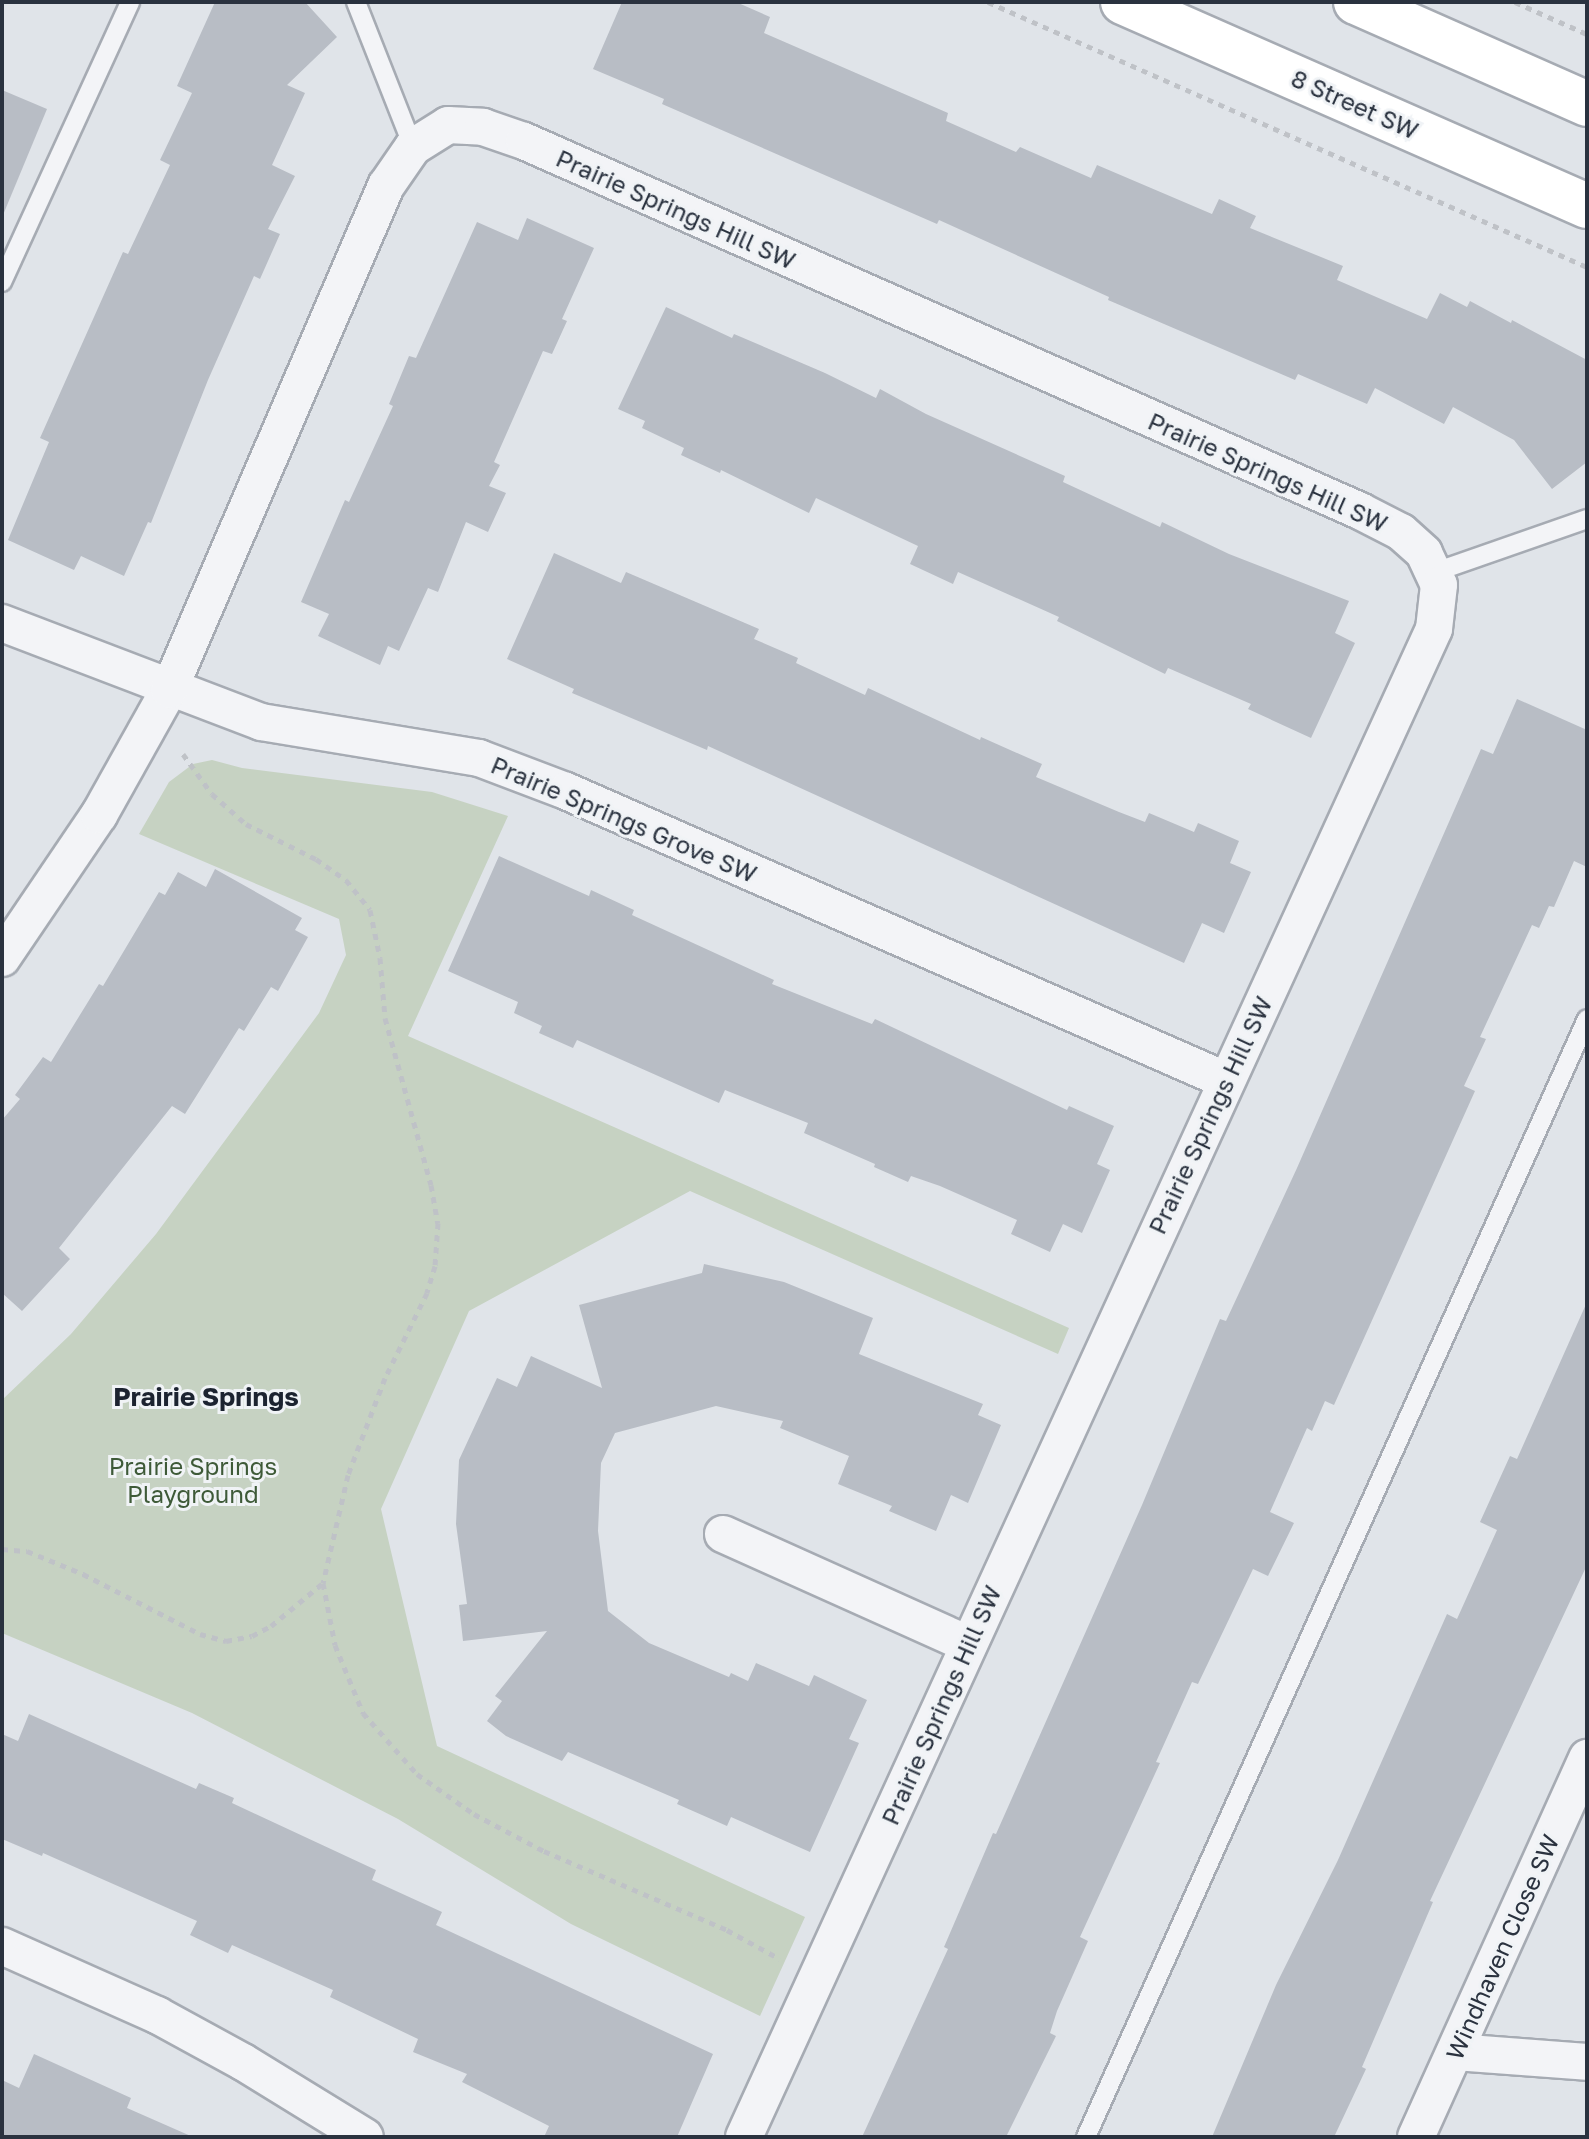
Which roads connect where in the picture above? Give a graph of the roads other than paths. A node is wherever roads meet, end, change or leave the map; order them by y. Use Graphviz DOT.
graph roads {
  1 [pos="130,2"];
  2 [pos="356,2"];
  3 [pos="1123,2"];
  4 [pos="1356,2"];
  5 [pos="1587,104"];
  6 [pos="413,147"];
  7 [pos="1587,206"];
  8 [pos="2,282"];
  9 [pos="1587,519"];
  10 [pos="1435,572"];
  11 [pos="2,623"];
  12 [pos="162,703"];
  13 [pos="2,958"];
  14 [pos="1587,1019"];
  15 [pos="1225,1080"];
  16 [pos="723,1534"];
  17 [pos="968,1644"];
  18 [pos="1587,1758"];
  19 [pos="2,1946"];
  20 [pos="1455,2052"];
  21 [pos="1587,2062"];
  22 [pos="365,2137"];
  23 [pos="744,2137"];
  24 [pos="1086,2137"];
  25 [pos="1416,2137"];
  1 -- 8 [label="lane"];
  2 -- 6 [label="lane"];
  3 -- 7 [label="main road, 8 Street SW"];
  4 -- 5 [label="main road"];
  6 -- 10 [label="street, Prairie Springs Hill SW"];
  6 -- 12 [label="street, Prairie Springs Hill SW"];
  9 -- 10 [label="lane"];
  10 -- 15 [label="street, Prairie Springs Hill SW"];
  11 -- 12 [label="street, Prairie Springs Grove SW"];
  12 -- 13 [label="street, Prairie Springs Hill SW"];
  12 -- 15 [label="street, Prairie Springs Grove SW"];
  14 -- 24 [label="lane"];
  15 -- 17 [label="street, Prairie Springs Hill SW"];
  16 -- 17 [label="street"];
  17 -- 23 [label="street, Prairie Springs Hill SW"];
  18 -- 20 [label="street, Windhaven Close SW"];
  19 -- 22 [label="street"];
  20 -- 21 [label="street"];
  20 -- 25 [label="street, Windhaven Close SW"];
}
